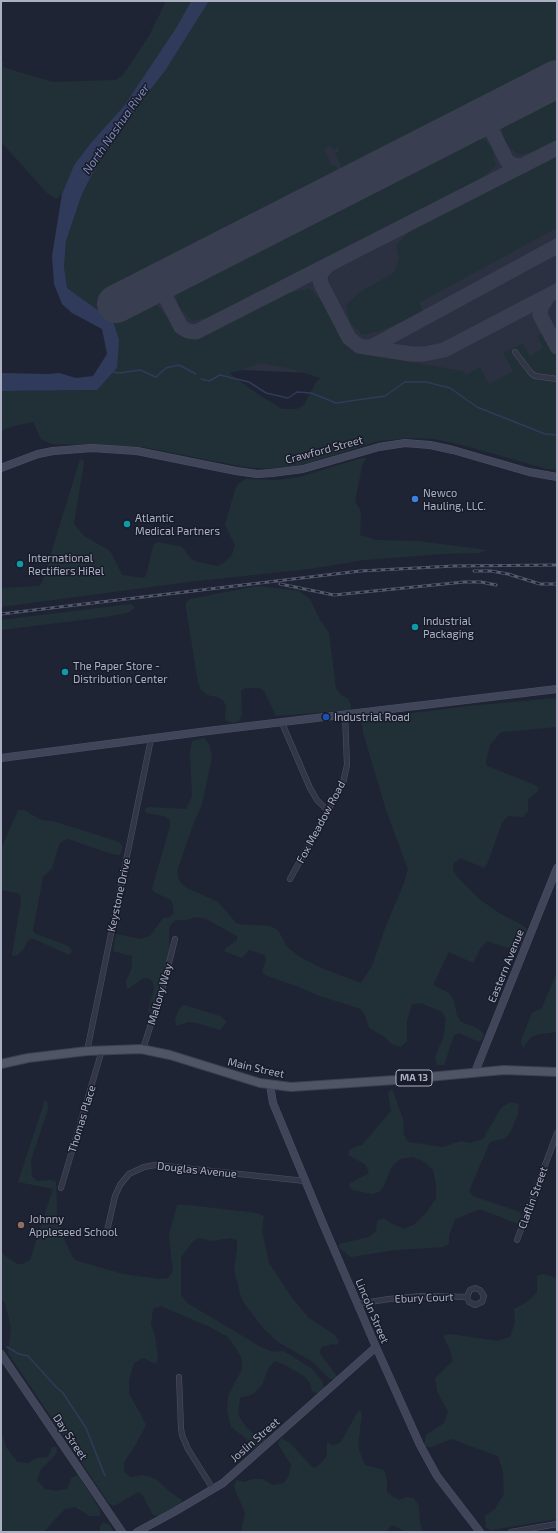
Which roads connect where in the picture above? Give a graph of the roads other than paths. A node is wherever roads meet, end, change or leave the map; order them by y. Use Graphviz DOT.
graph roads {
  1 [pos="515,352"];
  2 [pos="557,379"];
  3 [pos="1,468"];
  4 [pos="557,477"];
  5 [pos="557,689"];
  6 [pos="345,716"];
  7 [pos="282,722"];
  8 [pos="151,740"];
  9 [pos="1,758"];
  10 [pos="328,811"];
  11 [pos="557,868"];
  12 [pos="290,879"];
  13 [pos="175,939"];
  14 [pos="143,1049"];
  15 [pos="87,1050"];
  16 [pos="102,1050"];
  17 [pos="1,1064"];
  18 [pos="475,1072"];
  19 [pos="557,1072"];
  20 [pos="270,1085"];
  21 [pos="557,1133"];
  22 [pos="305,1181"];
  23 [pos="61,1188"];
  24 [pos="107,1231"];
  25 [pos="517,1240"];
  26 [pos="467,1297"];
  27 [pos="357,1304"];
  28 [pos="376,1347"];
  29 [pos="1,1354"];
  30 [pos="179,1377"];
  31 [pos="213,1489"];
  32 [pos="557,1524"];
  33 [pos="122,1532"];
  34 [pos="137,1532"];
  35 [pos="480,1532"];
  36 [pos="511,1532"];
  1 -- 2 [label="street"];
  3 -- 4 [label="street, Crawford Street"];
  5 -- 6 [label="street"];
  6 -- 7 [label="street"];
  6 -- 10 [label="street, Fox Meadow Road"];
  7 -- 8 [label="street"];
  7 -- 10 [label="street"];
  8 -- 9 [label="street"];
  8 -- 15 [label="street, Keystone Drive"];
  10 -- 12 [label="street, Fox Meadow Road"];
  11 -- 18 [label="street, Eastern Avenue"];
  13 -- 14 [label="street, Mallory Way"];
  14 -- 16 [label="main road, Main Street / MA 13"];
  14 -- 20 [label="main road, Main Street / MA 13"];
  15 -- 16 [label="main road, Main Street / MA 13"];
  15 -- 17 [label="main road, Main Street / MA 13"];
  16 -- 23 [label="street, Thomas Place"];
  18 -- 19 [label="main road, Main Street / MA 13"];
  18 -- 20 [label="main road, Main Street / MA 13"];
  20 -- 22 [label="street, Lincoln Street"];
  21 -- 25 [label="street, Claflin Street"];
  22 -- 24 [label="street, Douglas Avenue"];
  22 -- 27 [label="street, Lincoln Street"];
  26 -- 27 [label="street, Ebury Court"];
  27 -- 28 [label="street, Lincoln Street"];
  28 -- 31 [label="street, Joslin Street"];
  28 -- 35 [label="street, Lincoln Street"];
  29 -- 33 [label="street, Day Street"];
  30 -- 31 [label="street"];
  31 -- 34 [label="street, Joslin Street"];
  32 -- 36 [label="street"];
}
